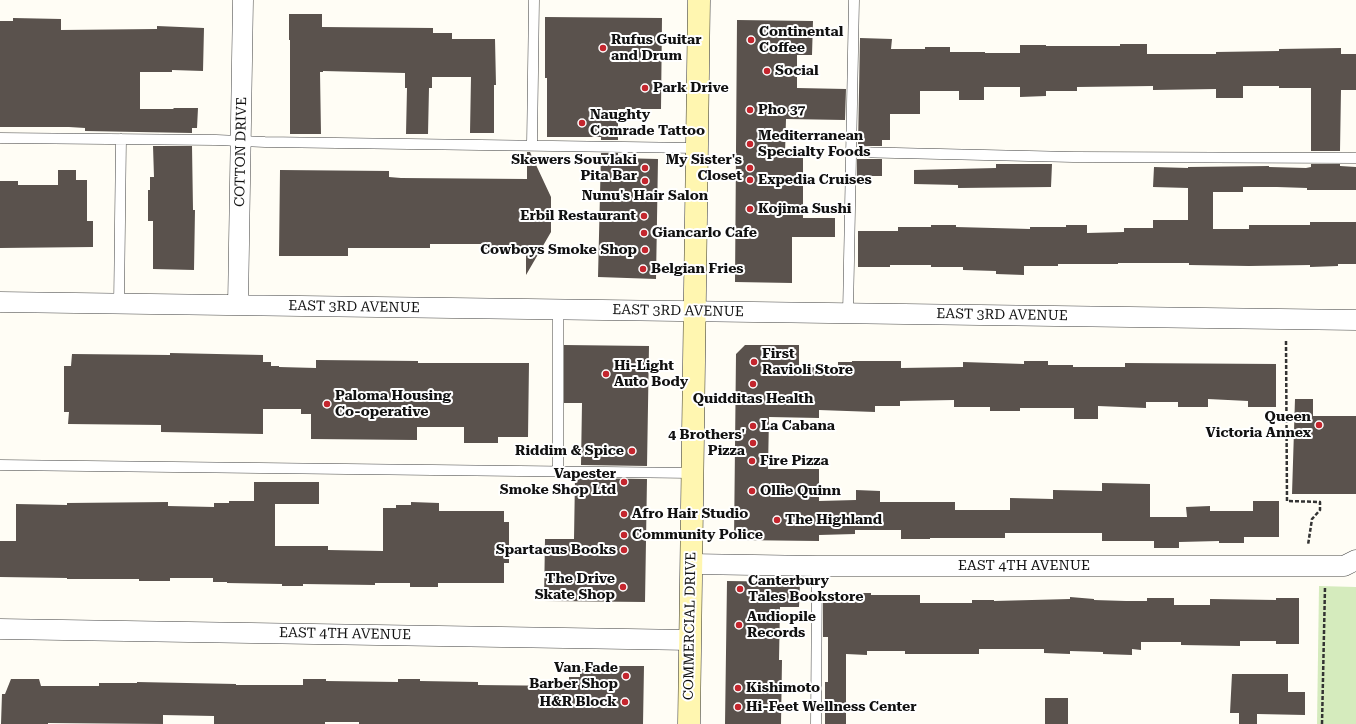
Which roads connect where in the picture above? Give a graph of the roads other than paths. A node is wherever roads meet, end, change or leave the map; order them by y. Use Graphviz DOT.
graph roads {
  1 [pos="243,0"];
  2 [pos="534,0"];
  3 [pos="699,0"];
  4 [pos="854,0"];
  5 [pos="0,138"];
  6 [pos="120,139"];
  7 [pos="241,141"];
  8 [pos="532,145"];
  9 [pos="696,148"];
  10 [pos="851,152"];
  11 [pos="1356,158"];
  12 [pos="0,302"];
  13 [pos="119,304"];
  14 [pos="238,305"];
  15 [pos="558,310"];
  16 [pos="694,312"];
  17 [pos="848,313"];
  18 [pos="1356,320"];
  19 [pos="0,465"];
  20 [pos="558,471"];
  21 [pos="692,472"];
  22 [pos="1356,560"];
  23 [pos="691,564"];
  24 [pos="817,566"];
  25 [pos="0,629"];
  26 [pos="690,640"];
  27 [pos="689,724"];
  28 [pos="816,724"];
  1 -- 7 [label="street, COTTON DRIVE"];
  2 -- 8 [label="lane"];
  3 -- 9 [label="street, COMMERCIAL DRIVE"];
  4 -- 10 [label="lane"];
  5 -- 6 [label="lane"];
  6 -- 7 [label="lane"];
  6 -- 13 [label="lane"];
  7 -- 8 [label="lane"];
  7 -- 14 [label="street, COTTON DRIVE"];
  8 -- 9 [label="lane"];
  9 -- 16 [label="street, COMMERCIAL DRIVE"];
  10 -- 11 [label="lane"];
  10 -- 17 [label="lane"];
  12 -- 13 [label="street, EAST 3RD AVENUE"];
  13 -- 14 [label="street, EAST 3RD AVENUE"];
  14 -- 15 [label="street, EAST 3RD AVENUE"];
  15 -- 16 [label="street, EAST 3RD AVENUE"];
  15 -- 20 [label="lane"];
  16 -- 17 [label="street, EAST 3RD AVENUE"];
  16 -- 21 [label="street, COMMERCIAL DRIVE"];
  17 -- 18 [label="street, EAST 3RD AVENUE"];
  19 -- 20 [label="lane"];
  20 -- 21 [label="lane"];
  21 -- 23 [label="street, COMMERCIAL DRIVE"];
  22 -- 24 [label="street, EAST 4TH AVENUE"];
  23 -- 24 [label="street, EAST 4TH AVENUE"];
  23 -- 26 [label="street, COMMERCIAL DRIVE"];
  24 -- 28 [label="lane"];
  25 -- 26 [label="street, EAST 4TH AVENUE"];
  26 -- 27 [label="street, COMMERCIAL DRIVE"];
}
